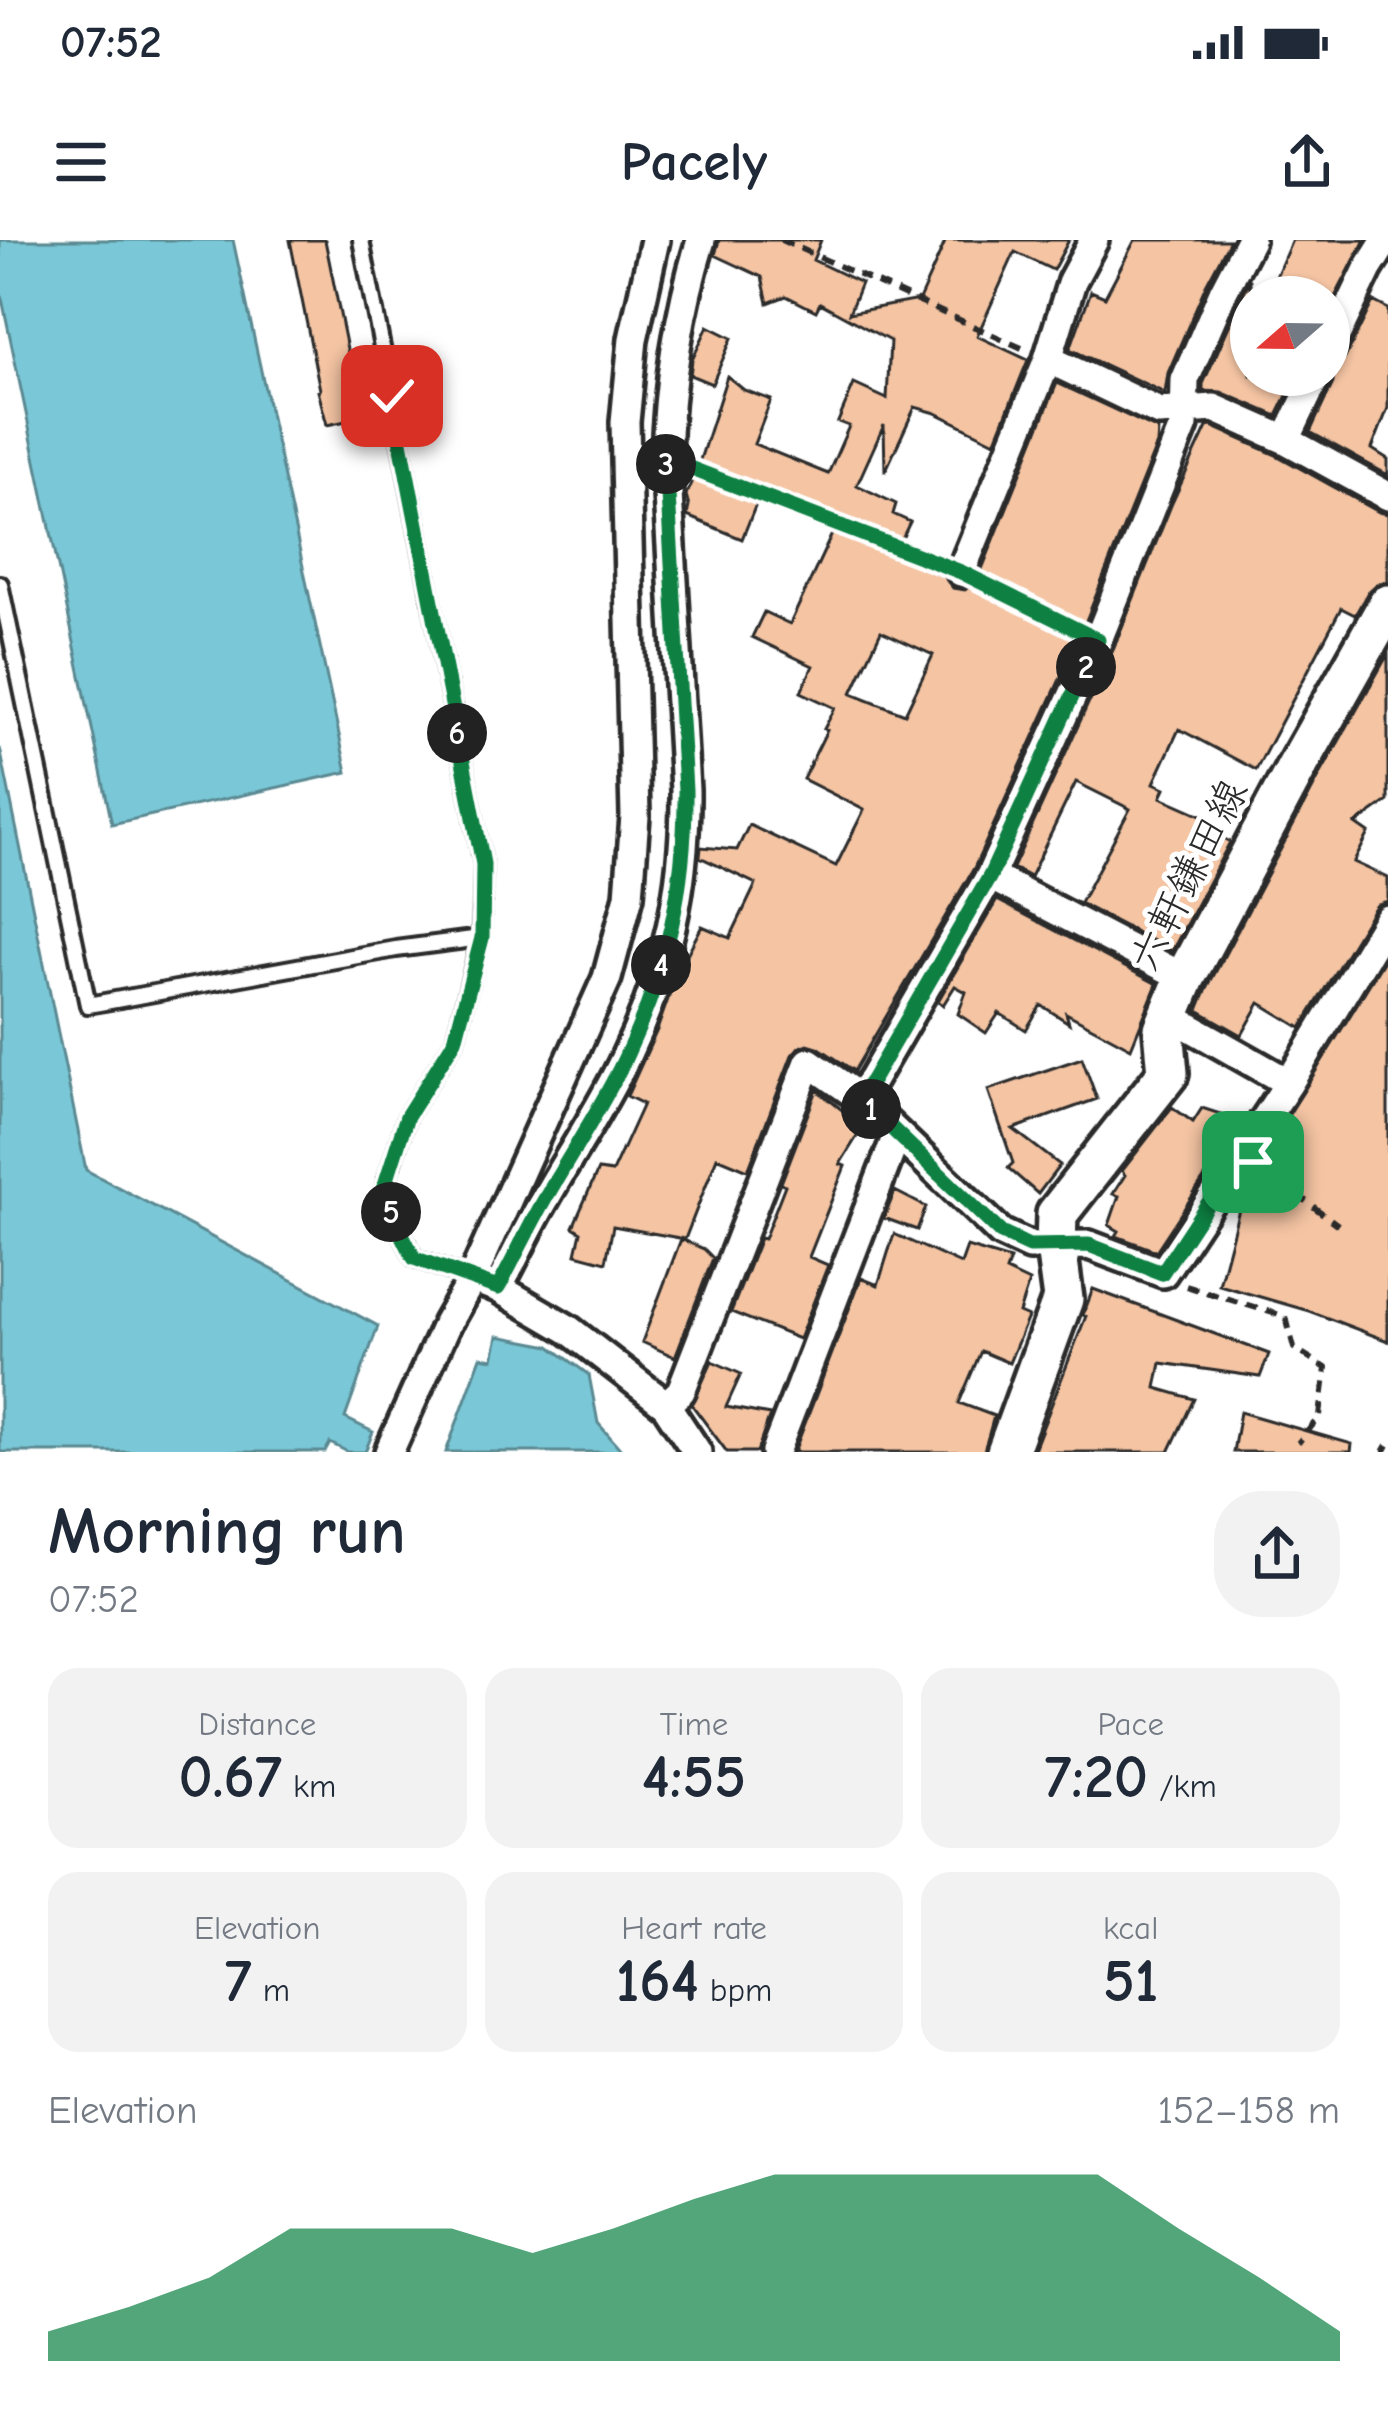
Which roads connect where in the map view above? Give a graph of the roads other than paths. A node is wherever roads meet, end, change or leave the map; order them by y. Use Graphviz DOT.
graph roads {
  1 [pos="361,240"];
  2 [pos="656,240"];
  3 [pos="700,240"];
  4 [pos="1094,240"];
  5 [pos="1250,240"];
  6 [pos="1386,240"];
  7 [pos="1350,306"];
  8 [pos="1048,359"];
  9 [pos="1307,396"];
  10 [pos="1184,410"];
  11 [pos="1286,440"];
  12 [pos="1388,496"];
  13 [pos="961,572"];
  14 [pos="0,584"];
  15 [pos="1388,605"];
  16 [pos="990,876"];
  17 [pos="1388,919"];
  18 [pos="482,938"];
  19 [pos="1186,977"];
  20 [pos="1169,1015"];
  21 [pos="1289,1083"];
  22 [pos="859,1097"];
  23 [pos="898,1135"];
  24 [pos="1056,1247"];
  25 [pos="485,1284"];
  26 [pos="666,1405"];
  27 [pos="389,1452"];
  28 [pos="697,1452"];
  29 [pos="776,1452"];
  30 [pos="1007,1452"];
  1 -- 18 [label="lane"];
  2 -- 25 [label="street"];
  3 -- 25 [label="street"];
  4 -- 8 [label="street"];
  5 -- 10 [label="street"];
  6 -- 7 [label="street"];
  8 -- 10 [label="street"];
  8 -- 13 [label="street"];
  9 -- 11 [label="street"];
  10 -- 11 [label="street"];
  10 -- 16 [label="street"];
  11 -- 12 [label="street"];
  14 -- 18 [label="lane"];
  15 -- 19 [label="main road, 六軒鎌田線"];
  16 -- 19 [label="street"];
  16 -- 22 [label="street"];
  17 -- 21 [label="street"];
  18 -- 25 [label="lane"];
  19 -- 20 [label="main road, 六軒鎌田線"];
  20 -- 21 [label="street"];
  20 -- 24 [label="main road, 六軒鎌田線"];
  21 -- 24 [label="street"];
  22 -- 23 [label="street"];
  22 -- 26 [label="street"];
  23 -- 24 [label="street"];
  23 -- 29 [label="street"];
  24 -- 30 [label="main road, 六軒鎌田線"];
  25 -- 26 [label="street"];
  25 -- 27 [label="street"];
  26 -- 28 [label="street"];
}
